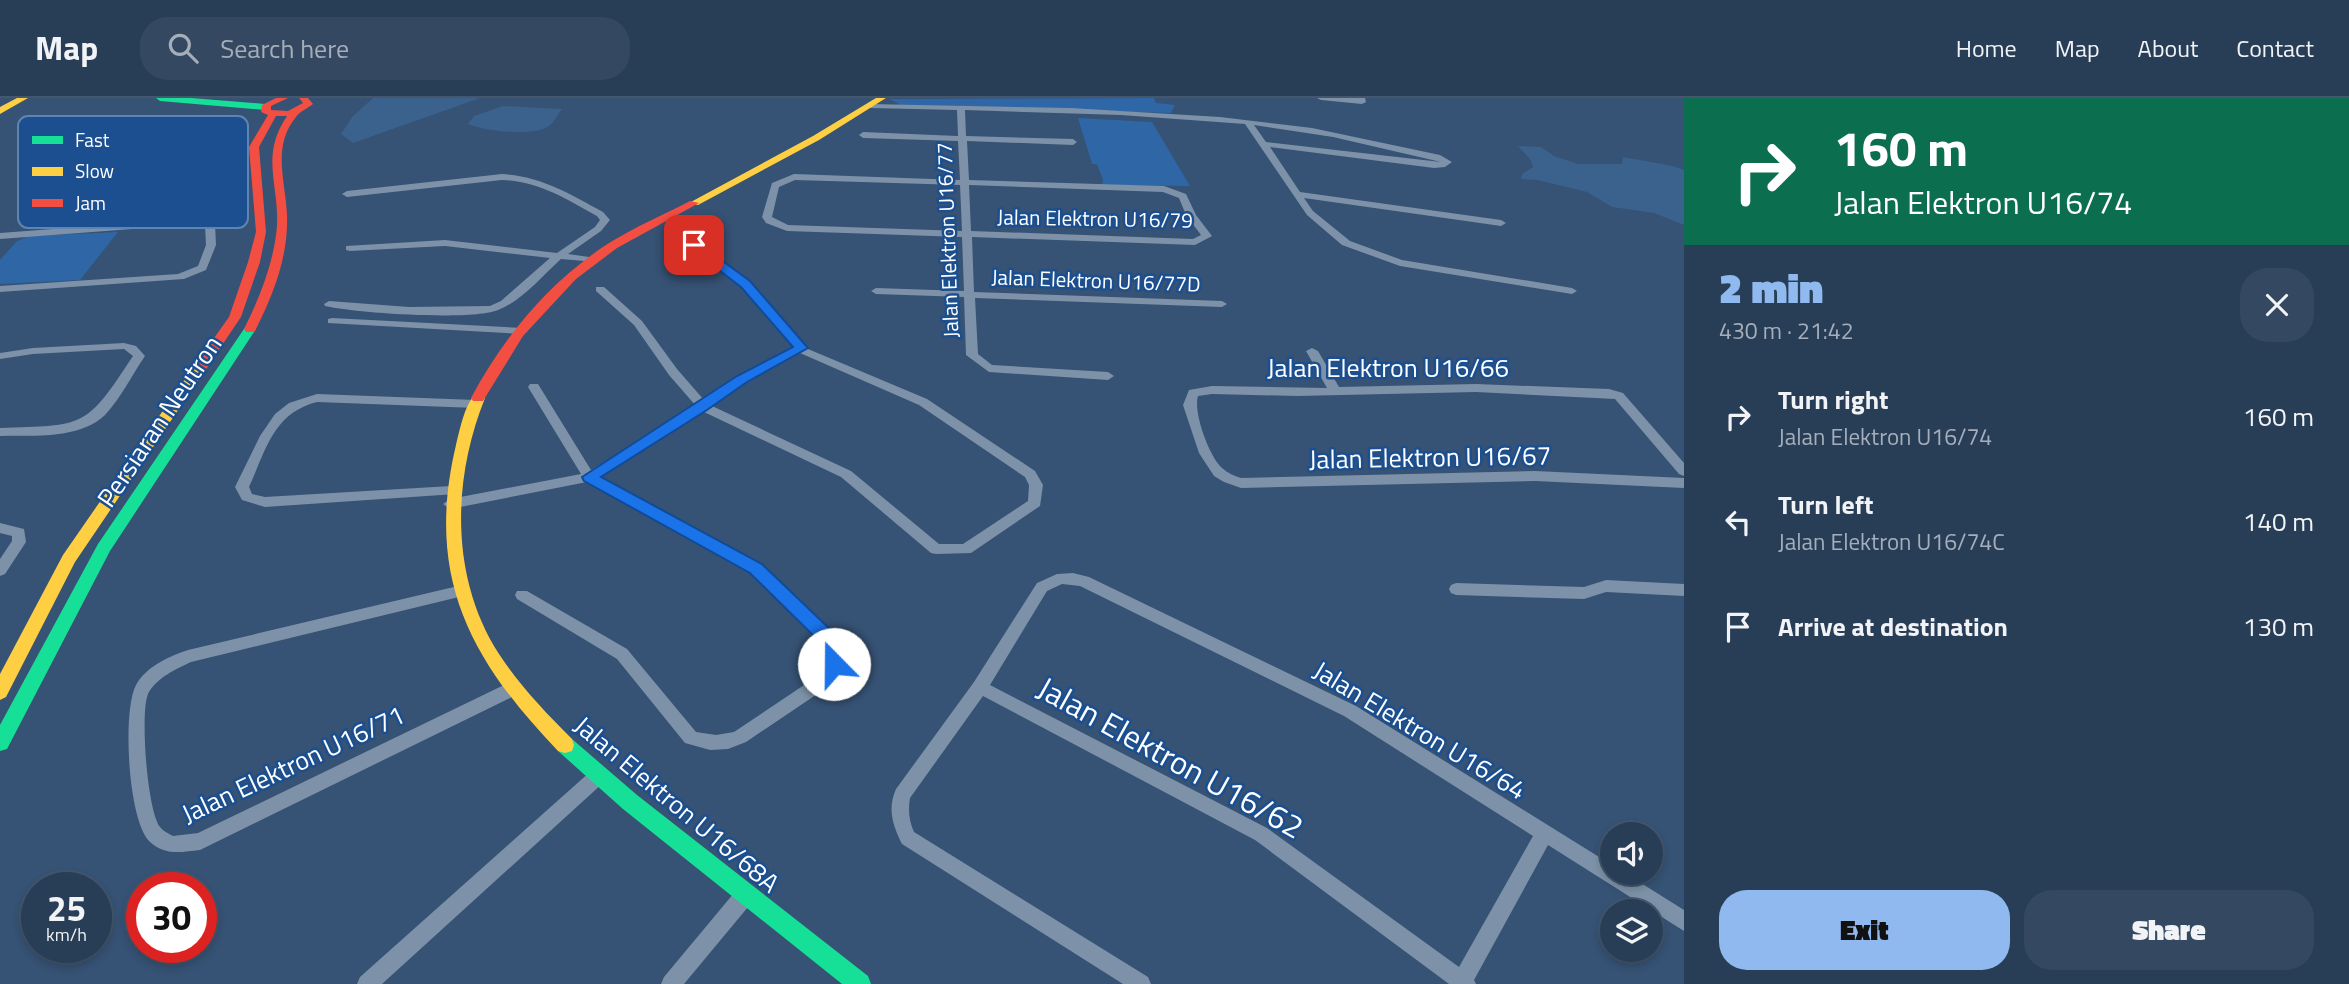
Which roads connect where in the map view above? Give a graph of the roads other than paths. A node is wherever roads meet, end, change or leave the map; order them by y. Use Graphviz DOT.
graph roads {
  1 [pos="24,98"];
  2 [pos="160,98"];
  3 [pos="242,98"];
  4 [pos="1321,98"];
  5 [pos="1358,101"];
  6 [pos="877,102"];
  7 [pos="274,105"];
  8 [pos="298,105"];
  9 [pos="961,108"];
  10 [pos="0,111"];
  11 [pos="1248,122"];
  12 [pos="863,135"];
  13 [pos="962,138"];
  14 [pos="1073,142"];
  15 [pos="1263,144"];
  16 [pos="964,183"];
  17 [pos="347,194"];
  18 [pos="1297,194"];
  19 [pos="1501,223"];
  20 [pos="106,228"];
  21 [pos="210,228"];
  22 [pos="966,234"];
  23 [pos="0,236"];
  24 [pos="694,245"];
  25 [pos="350,248"];
  26 [pos="559,256"];
  27 [pos="592,260"];
  28 [pos="0,289"];
  29 [pos="600,289"];
  30 [pos="876,291"];
  31 [pos="1572,291"];
  32 [pos="969,294"];
  33 [pos="329,304"];
  34 [pos="1222,304"];
  35 [pos="332,321"];
  36 [pos="522,331"];
  37 [pos="801,348"];
  38 [pos="1312,351"];
  39 [pos="0,356"];
  40 [pos="1108,376"];
  41 [pos="534,387"];
  42 [pos="1335,391"];
  43 [pos="476,404"];
  44 [pos="702,407"];
  45 [pos="0,432"];
  46 [pos="1201,439"];
  47 [pos="1684,471"];
  48 [pos="589,477"];
  49 [pos="1684,483"];
  50 [pos="451,497"];
  51 [pos="0,528"];
  52 [pos="0,570"];
  53 [pos="1456,589"];
  54 [pos="1684,590"];
  55 [pos="458,592"];
  56 [pos="522,595"];
  57 [pos="980,687"];
  58 [pos="510,690"];
  59 [pos="0,692"];
  60 [pos="0,743"];
  61 [pos="597,776"];
  62 [pos="1544,834"];
  63 [pos="746,894"];
  64 [pos="1684,920"];
  65 [pos="1463,983"];
  66 [pos="367,984"];
  67 [pos="671,984"];
  68 [pos="860,984"];
  69 [pos="1141,984"];
  1 -- 10 [label="street"];
  2 -- 7 [label="street"];
  3 -- 7 [label="street"];
  4 -- 5 [label="street"];
  6 -- 9 [label="street"];
  6 -- 27 [label="street, Jalan Elektron U16/68A"];
  7 -- 8 [label="street"];
  7 -- 59 [label="street, Persiaran Neutron"];
  8 -- 60 [label="street, Persiaran Neutron"];
  9 -- 11 [label="street"];
  9 -- 13 [label="street, Jalan Elektron U16/77"];
  11 -- 15 [label="street"];
  11 -- 15 [label="street"];
  12 -- 13 [label="street"];
  13 -- 14 [label="street"];
  13 -- 16 [label="street, Jalan Elektron U16/77"];
  15 -- 18 [label="street"];
  16 -- 22 [label="street, Jalan Elektron U16/77"];
  16 -- 22 [label="street"];
  16 -- 22 [label="street, Jalan Elektron U16/79"];
  17 -- 26 [label="street"];
  18 -- 19 [label="street"];
  18 -- 31 [label="street"];
  20 -- 23 [label="street"];
  21 -- 28 [label="street"];
  22 -- 32 [label="street, Jalan Elektron U16/77"];
  24 -- 37 [label="street"];
  25 -- 26 [label="street"];
  26 -- 27 [label="street"];
  26 -- 33 [label="street"];
  27 -- 36 [label="street, Jalan Elektron U16/68A"];
  29 -- 44 [label="street"];
  30 -- 32 [label="street, Jalan Elektron U16/77D"];
  32 -- 34 [label="street, Jalan Elektron U16/77D"];
  32 -- 40 [label="street, Jalan Elektron U16/77"];
  35 -- 36 [label="street"];
  36 -- 43 [label="street, Jalan Elektron U16/68A"];
  37 -- 44 [label="street"];
  37 -- 44 [label="street"];
  38 -- 42 [label="street"];
  39 -- 45 [label="street"];
  41 -- 48 [label="street"];
  42 -- 46 [label="street, Jalan Elektron U16/66"];
  42 -- 47 [label="street, Jalan Elektron U16/66"];
  43 -- 50 [label="street, Jalan Elektron U16/68A"];
  43 -- 50 [label="street"];
  44 -- 48 [label="street"];
  46 -- 49 [label="street, Jalan Elektron U16/67"];
  48 -- 50 [label="street"];
  48 -- 56 [label="street"];
  50 -- 55 [label="street, Jalan Elektron U16/68A"];
  51 -- 52 [label="street"];
  53 -- 54 [label="street"];
  55 -- 58 [label="street, Jalan Elektron U16/68A"];
  55 -- 58 [label="street, Jalan Elektron U16/71"];
  57 -- 62 [label="street, Jalan Elektron U16/64"];
  57 -- 65 [label="street, Jalan Elektron U16/62"];
  57 -- 69 [label="street"];
  58 -- 61 [label="street, Jalan Elektron U16/68A"];
  61 -- 63 [label="street, Jalan Elektron U16/68A"];
  61 -- 66 [label="street"];
  62 -- 64 [label="street, Jalan Elektron U16/64"];
  62 -- 65 [label="street"];
  63 -- 67 [label="street"];
  63 -- 68 [label="street, Jalan Elektron U16/68A"];
}
